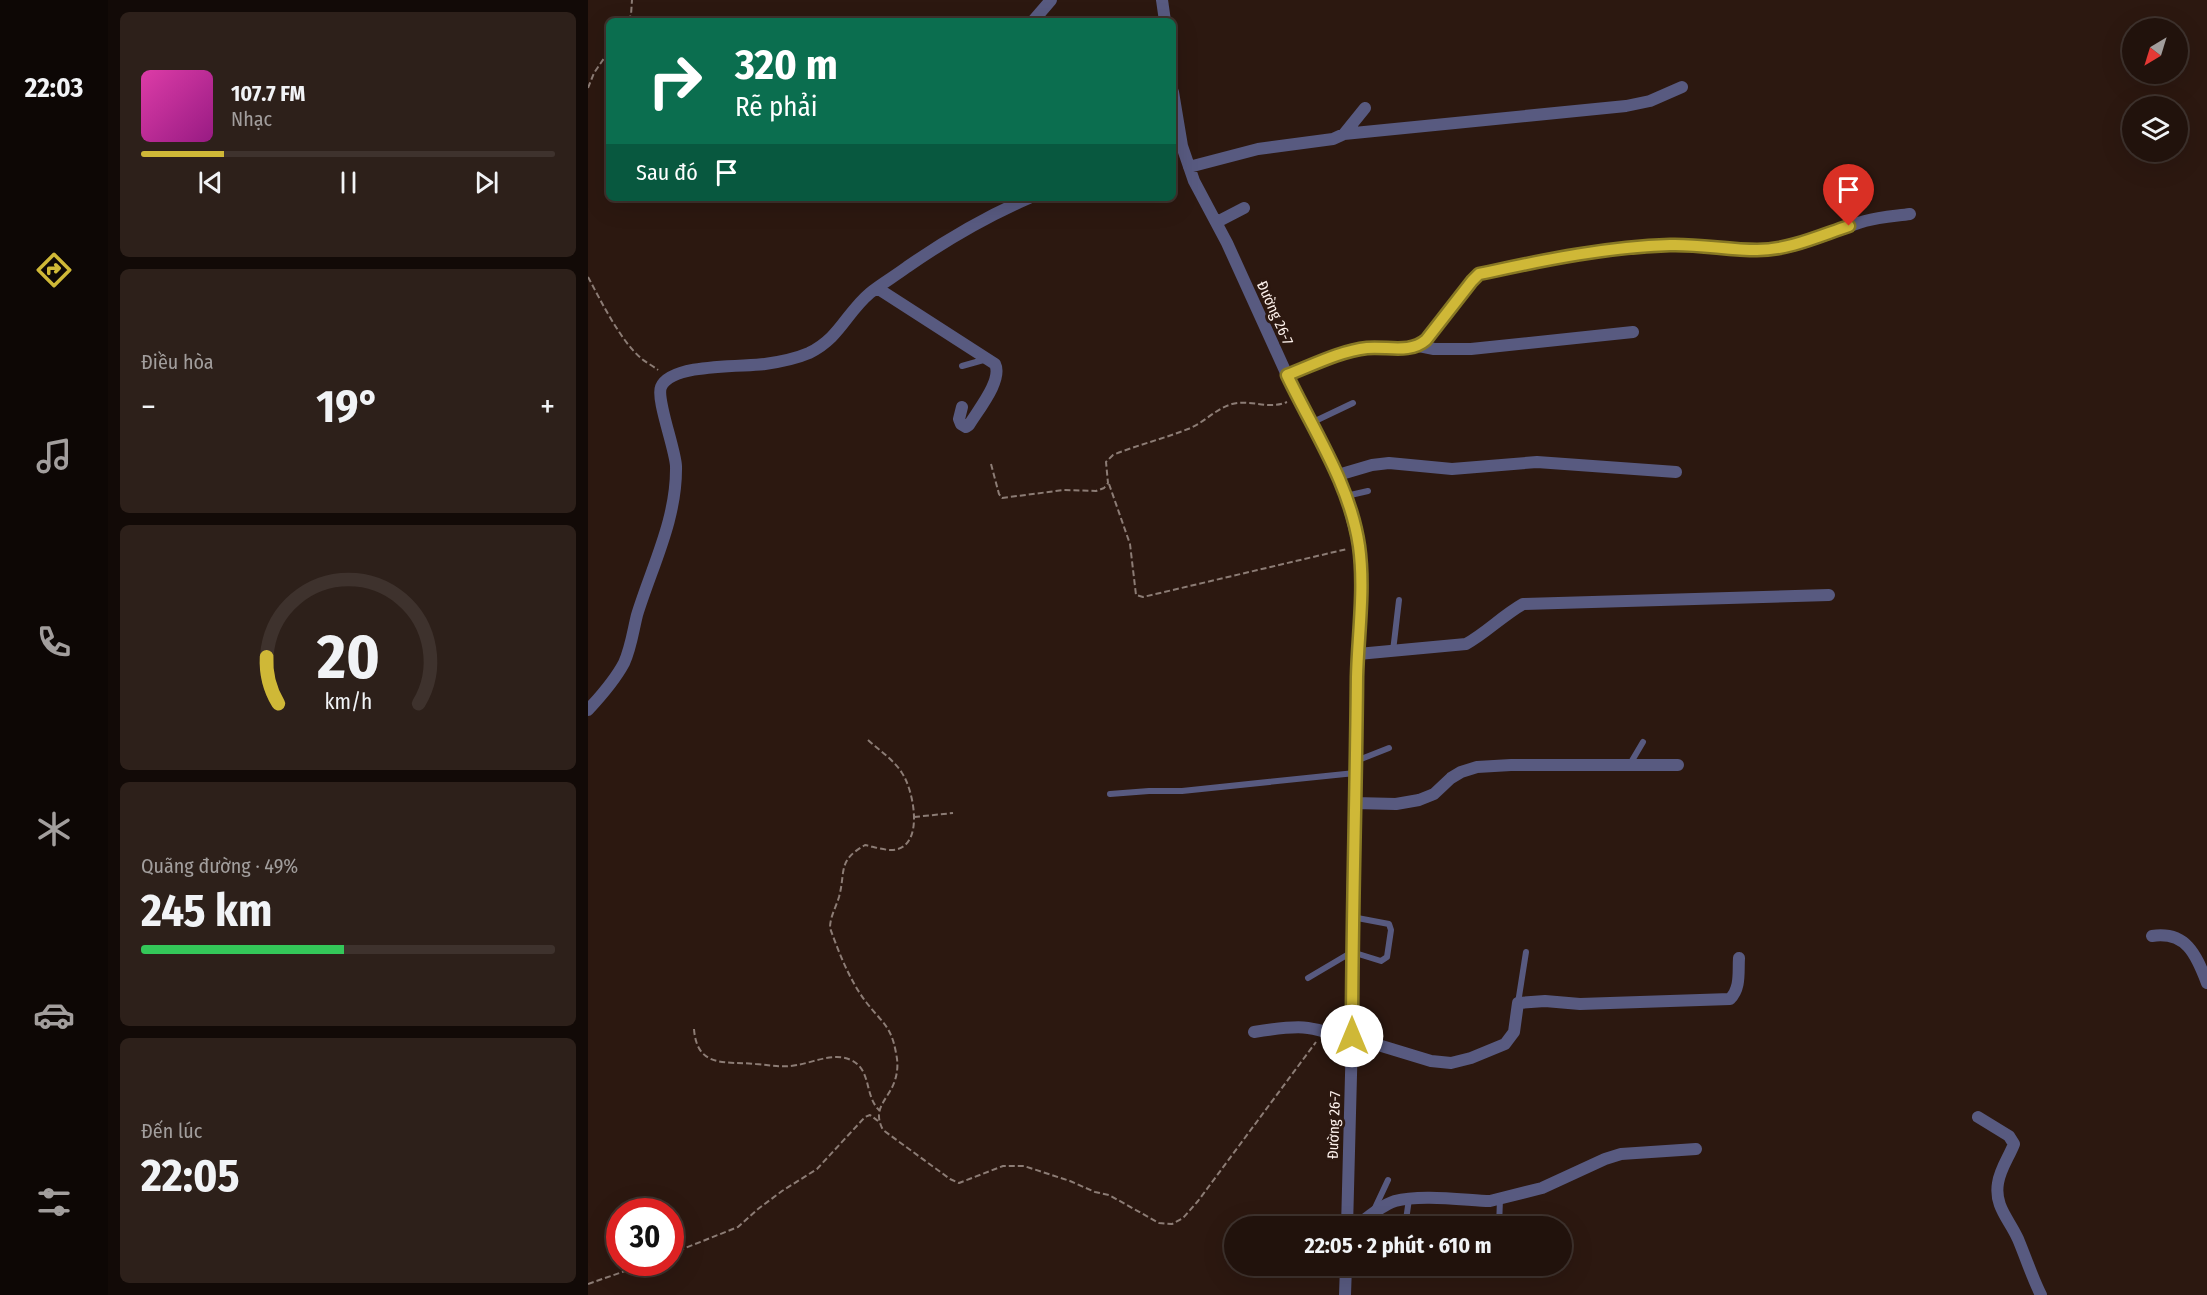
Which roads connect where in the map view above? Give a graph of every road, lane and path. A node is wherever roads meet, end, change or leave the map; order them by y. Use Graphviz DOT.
graph roads {
  1 [pos="632,0"];
  2 [pos="1051,0"];
  3 [pos="1162,0"];
  4 [pos="630,18"];
  5 [pos="1036,18"];
  6 [pos="1165,18"];
  7 [pos="606,55"];
  8 [pos="1682,87"];
  9 [pos="588,88"];
  10 [pos="1365,108"];
  11 [pos="1176,112"];
  12 [pos="1344,134"];
  13 [pos="1189,167"];
  14 [pos="1023,201"];
  15 [pos="1244,208"];
  16 [pos="1910,214"];
  17 [pos="1217,222"];
  18 [pos="588,277"];
  19 [pos="877,288"];
  20 [pos="1633,332"];
  21 [pos="1419,346"];
  22 [pos="987,359"];
  23 [pos="962,366"];
  24 [pos="1287,375"];
  25 [pos="670,377"];
  26 [pos="1298,398"];
  27 [pos="1353,403"];
  28 [pos="962,407"];
  29 [pos="1310,423"];
  30 [pos="991,464"];
  31 [pos="1676,472"];
  32 [pos="1338,476"];
  33 [pos="1108,483"];
  34 [pos="1368,491"];
  35 [pos="1346,496"];
  36 [pos="1359,546"];
  37 [pos="1829,595"];
  38 [pos="1399,600"];
  39 [pos="1393,652"];
  40 [pos="1358,654"];
  41 [pos="588,710"];
  42 [pos="868,740"];
  43 [pos="1642,742"];
  44 [pos="1389,748"];
  45 [pos="1630,765"];
  46 [pos="1678,765"];
  47 [pos="1356,767"];
  48 [pos="1110,794"];
  49 [pos="1355,803"];
  50 [pos="952,813"];
  51 [pos="914,817"];
  52 [pos="1352,917"];
  53 [pos="2152,936"];
  54 [pos="1352,952"];
  55 [pos="1526,952"];
  56 [pos="1739,958"];
  57 [pos="1308,978"];
  58 [pos="2207,983"];
  59 [pos="1518,1003"];
  60 [pos="694,1029"];
  61 [pos="1324,1030"];
  62 [pos="1254,1032"];
  63 [pos="1352,1039"];
  64 [pos="879,1110"];
  65 [pos="1978,1117"];
  66 [pos="878,1120"];
  67 [pos="1696,1149"];
  68 [pos="1388,1180"];
  69 [pos="1409,1199"];
  70 [pos="1500,1199"];
  71 [pos="1371,1215"];
  72 [pos="1347,1216"];
  73 [pos="1406,1216"];
  74 [pos="1499,1216"];
  75 [pos="684,1248"];
  76 [pos="611,1276"];
  77 [pos="1346,1276"];
  78 [pos="588,1284"];
  79 [pos="1345,1295"];
  80 [pos="2041,1295"];
  1 -- 4 [label="path"];
  2 -- 5 [label="street"];
  3 -- 6 [label="street"];
  7 -- 9 [label="path"];
  8 -- 12 [label="street"];
  10 -- 12 [label="street"];
  11 -- 13 [label="street, Đường 26-7"];
  12 -- 13 [label="street"];
  13 -- 17 [label="street, Đường 26-7"];
  14 -- 19 [label="street"];
  15 -- 17 [label="street"];
  16 -- 21 [label="street"];
  17 -- 24 [label="street, Đường 26-7"];
  18 -- 25 [label="path"];
  19 -- 22 [label="street"];
  19 -- 25 [label="street"];
  20 -- 21 [label="street"];
  21 -- 24 [label="street"];
  22 -- 23 [label="lane"];
  22 -- 28 [label="street"];
  24 -- 26 [label="street, Đường 26-7"];
  25 -- 41 [label="street"];
  26 -- 29 [label="street, Đường 26-7"];
  26 -- 33 [label="path"];
  27 -- 29 [label="lane"];
  29 -- 32 [label="street, Đường 26-7"];
  30 -- 33 [label="path"];
  31 -- 32 [label="street"];
  32 -- 35 [label="street, Đường 26-7"];
  33 -- 36 [label="path"];
  34 -- 35 [label="lane"];
  35 -- 36 [label="street, Đường 26-7"];
  36 -- 40 [label="street, Đường 26-7"];
  37 -- 39 [label="street"];
  38 -- 39 [label="lane"];
  39 -- 40 [label="street"];
  40 -- 47 [label="street, Đường 26-7"];
  42 -- 51 [label="path"];
  43 -- 45 [label="lane"];
  44 -- 47 [label="lane"];
  45 -- 46 [label="street"];
  45 -- 49 [label="street"];
  47 -- 48 [label="lane"];
  47 -- 49 [label="street, Đường 26-7"];
  49 -- 52 [label="street, Đường 26-7"];
  50 -- 51 [label="path"];
  51 -- 64 [label="path"];
  52 -- 54 [label="street, Đường 26-7"];
  52 -- 54 [label="lane"];
  53 -- 58 [label="street"];
  54 -- 57 [label="lane"];
  54 -- 63 [label="street, Đường 26-7"];
  55 -- 59 [label="lane"];
  56 -- 59 [label="street"];
  59 -- 63 [label="street"];
  60 -- 64 [label="path"];
  61 -- 62 [label="street"];
  61 -- 63 [label="street"];
  61 -- 66 [label="path"];
  63 -- 72 [label="street, Đường 26-7"];
  64 -- 66 [label="path"];
  65 -- 80 [label="street"];
  66 -- 75 [label="path"];
  67 -- 70 [label="street"];
  68 -- 71 [label="lane"];
  69 -- 70 [label="street"];
  69 -- 71 [label="street"];
  69 -- 73 [label="lane"];
  70 -- 74 [label="lane"];
  76 -- 78 [label="path"];
  77 -- 79 [label="street"];
}
